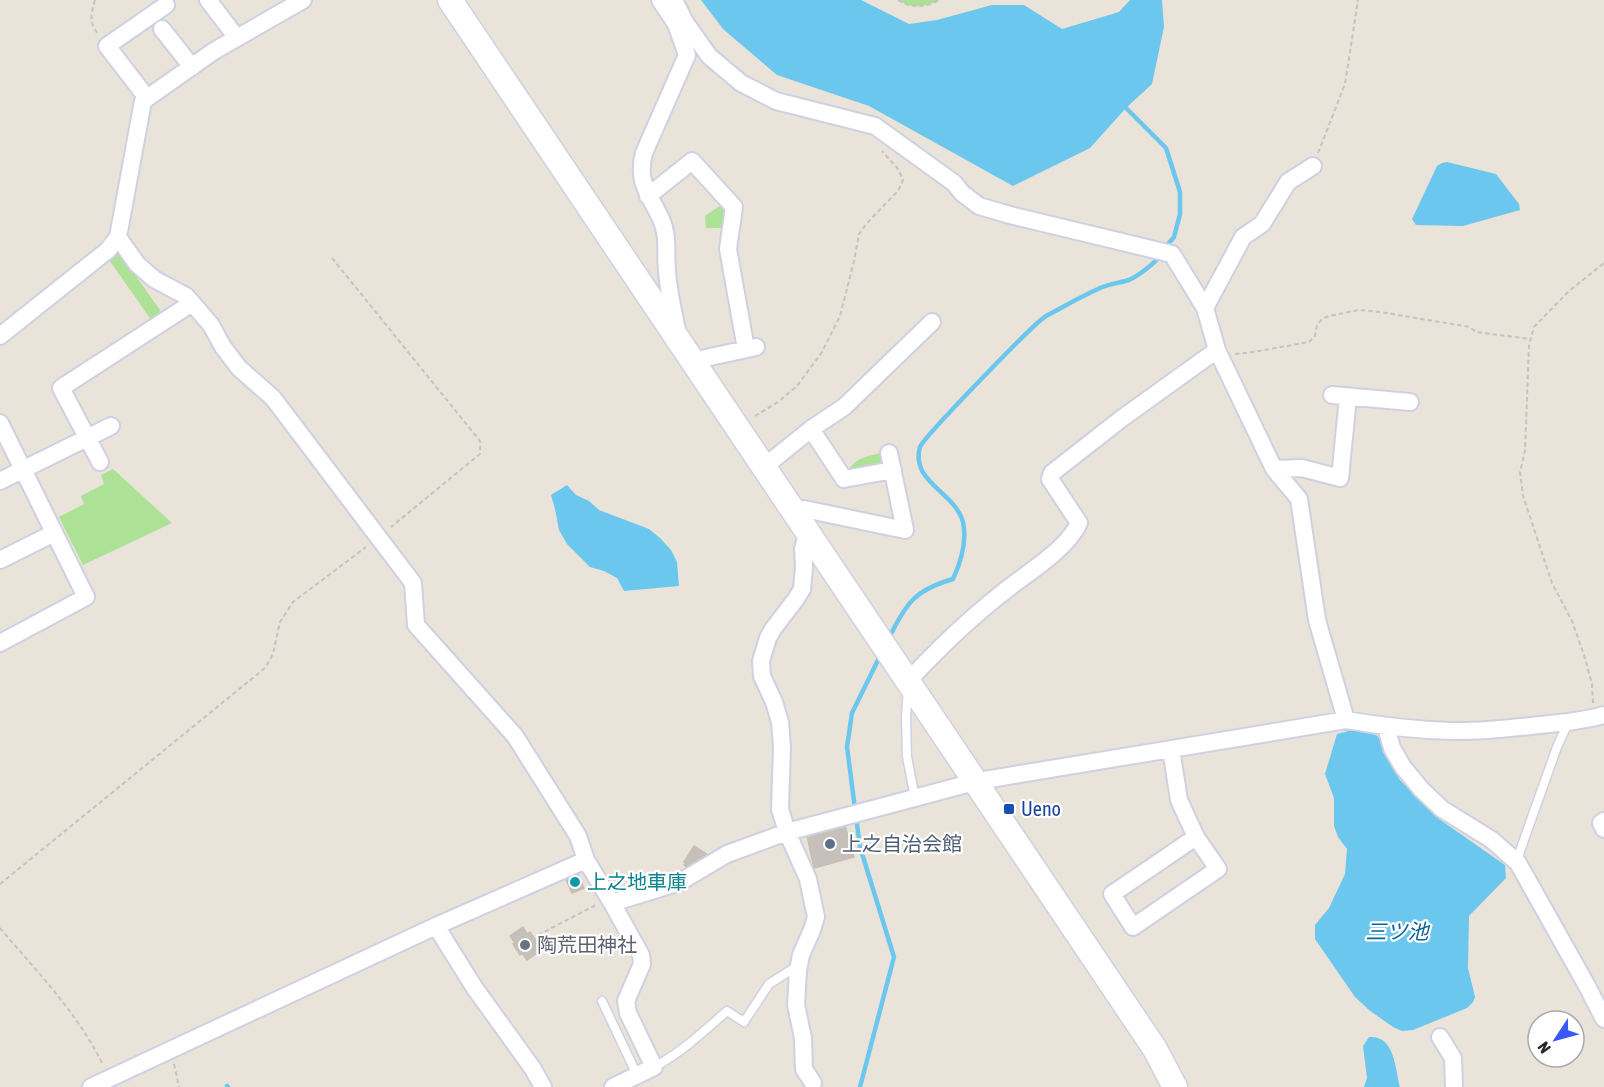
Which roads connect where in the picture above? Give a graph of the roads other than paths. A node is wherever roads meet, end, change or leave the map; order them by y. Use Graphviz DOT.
graph roads {
  1 [pos="208,0"];
  2 [pos="303,0"];
  3 [pos="450,0"];
  4 [pos="669,3"];
  5 [pos="166,5"];
  6 [pos="162,29"];
  7 [pos="237,38"];
  8 [pos="192,67"];
  9 [pos="147,98"];
  10 [pos="1313,166"];
  11 [pos="648,196"];
  12 [pos="118,237"];
  13 [pos="192,303"];
  14 [pos="1205,308"];
  15 [pos="932,322"];
  16 [pos="0,336"];
  17 [pos="686,352"];
  18 [pos="1219,353"];
  19 [pos="1410,402"];
  20 [pos="0,423"];
  21 [pos="111,426"];
  22 [pos="811,429"];
  23 [pos="86,437"];
  24 [pos="889,453"];
  25 [pos="100,462"];
  26 [pos="764,467"];
  27 [pos="1274,469"];
  28 [pos="23,470"];
  29 [pos="893,470"];
  30 [pos="0,482"];
  31 [pos="802,522"];
  32 [pos="54,532"];
  33 [pos="0,560"];
  34 [pos="0,643"];
  35 [pos="909,680"];
  36 [pos="1599,716"];
  37 [pos="1346,720"];
  38 [pos="1568,722"];
  39 [pos="1386,727"];
  40 [pos="1171,749"];
  41 [pos="978,781"];
  42 [pos="915,798"];
  43 [pos="1604,821"];
  44 [pos="1604,829"];
  45 [pos="787,832"];
  46 [pos="1196,837"];
  47 [pos="586,860"];
  48 [pos="1518,863"];
  49 [pos="608,902"];
  50 [pos="436,926"];
  51 [pos="799,965"];
  52 [pos="602,1001"];
  53 [pos="627,1005"];
  54 [pos="610,1018"];
  55 [pos="1604,1019"];
  56 [pos="1440,1037"];
  57 [pos="654,1067"];
  58 [pos="628,1082"];
  59 [pos="813,1083"];
  60 [pos="91,1087"];
  61 [pos="543,1087"];
  62 [pos="1175,1087"];
  63 [pos="1454,1087"];
  1 -- 7 [label="street"];
  2 -- 7 [label="street"];
  3 -- 17 [label="street"];
  4 -- 11 [label="street"];
  4 -- 14 [label="street"];
  5 -- 9 [label="street"];
  6 -- 8 [label="street"];
  7 -- 8 [label="street"];
  8 -- 9 [label="street"];
  9 -- 12 [label="street"];
  10 -- 14 [label="street"];
  11 -- 17 [label="street"];
  11 -- 17 [label="street"];
  12 -- 13 [label="street"];
  12 -- 16 [label="street"];
  13 -- 23 [label="street"];
  13 -- 47 [label="street"];
  14 -- 18 [label="street"];
  15 -- 22 [label="street"];
  17 -- 26 [label="street"];
  18 -- 27 [label="street"];
  18 -- 35 [label="street"];
  19 -- 27 [label="street"];
  20 -- 28 [label="street"];
  21 -- 23 [label="street"];
  22 -- 26 [label="street"];
  22 -- 29 [label="street"];
  23 -- 25 [label="street"];
  23 -- 28 [label="street"];
  24 -- 29 [label="street"];
  26 -- 31 [label="street"];
  27 -- 37 [label="street"];
  28 -- 30 [label="street"];
  28 -- 32 [label="street"];
  29 -- 31 [label="street"];
  31 -- 35 [label="street"];
  31 -- 45 [label="street"];
  32 -- 33 [label="street"];
  32 -- 34 [label="street"];
  35 -- 41 [label="street"];
  35 -- 42 [label="lane"];
  36 -- 38 [label="street"];
  37 -- 39 [label="street"];
  37 -- 40 [label="street"];
  38 -- 39 [label="street"];
  38 -- 48 [label="lane"];
  39 -- 48 [label="street"];
  40 -- 41 [label="street"];
  40 -- 46 [label="street"];
  41 -- 42 [label="street"];
  41 -- 62 [label="street"];
  42 -- 45 [label="street"];
  43 -- 44 [label="street"];
  45 -- 49 [label="street"];
  45 -- 51 [label="street"];
  46 -- 46 [label="street"];
  47 -- 49 [label="street"];
  47 -- 50 [label="street"];
  48 -- 55 [label="street"];
  49 -- 53 [label="street"];
  50 -- 60 [label="street"];
  50 -- 61 [label="street"];
  51 -- 57 [label="lane"];
  51 -- 59 [label="street"];
  52 -- 54 [label="lane"];
  53 -- 54 [label="lane"];
  53 -- 57 [label="street"];
  54 -- 58 [label="lane"];
  56 -- 63 [label="street"];
  57 -- 58 [label="street"];
}
